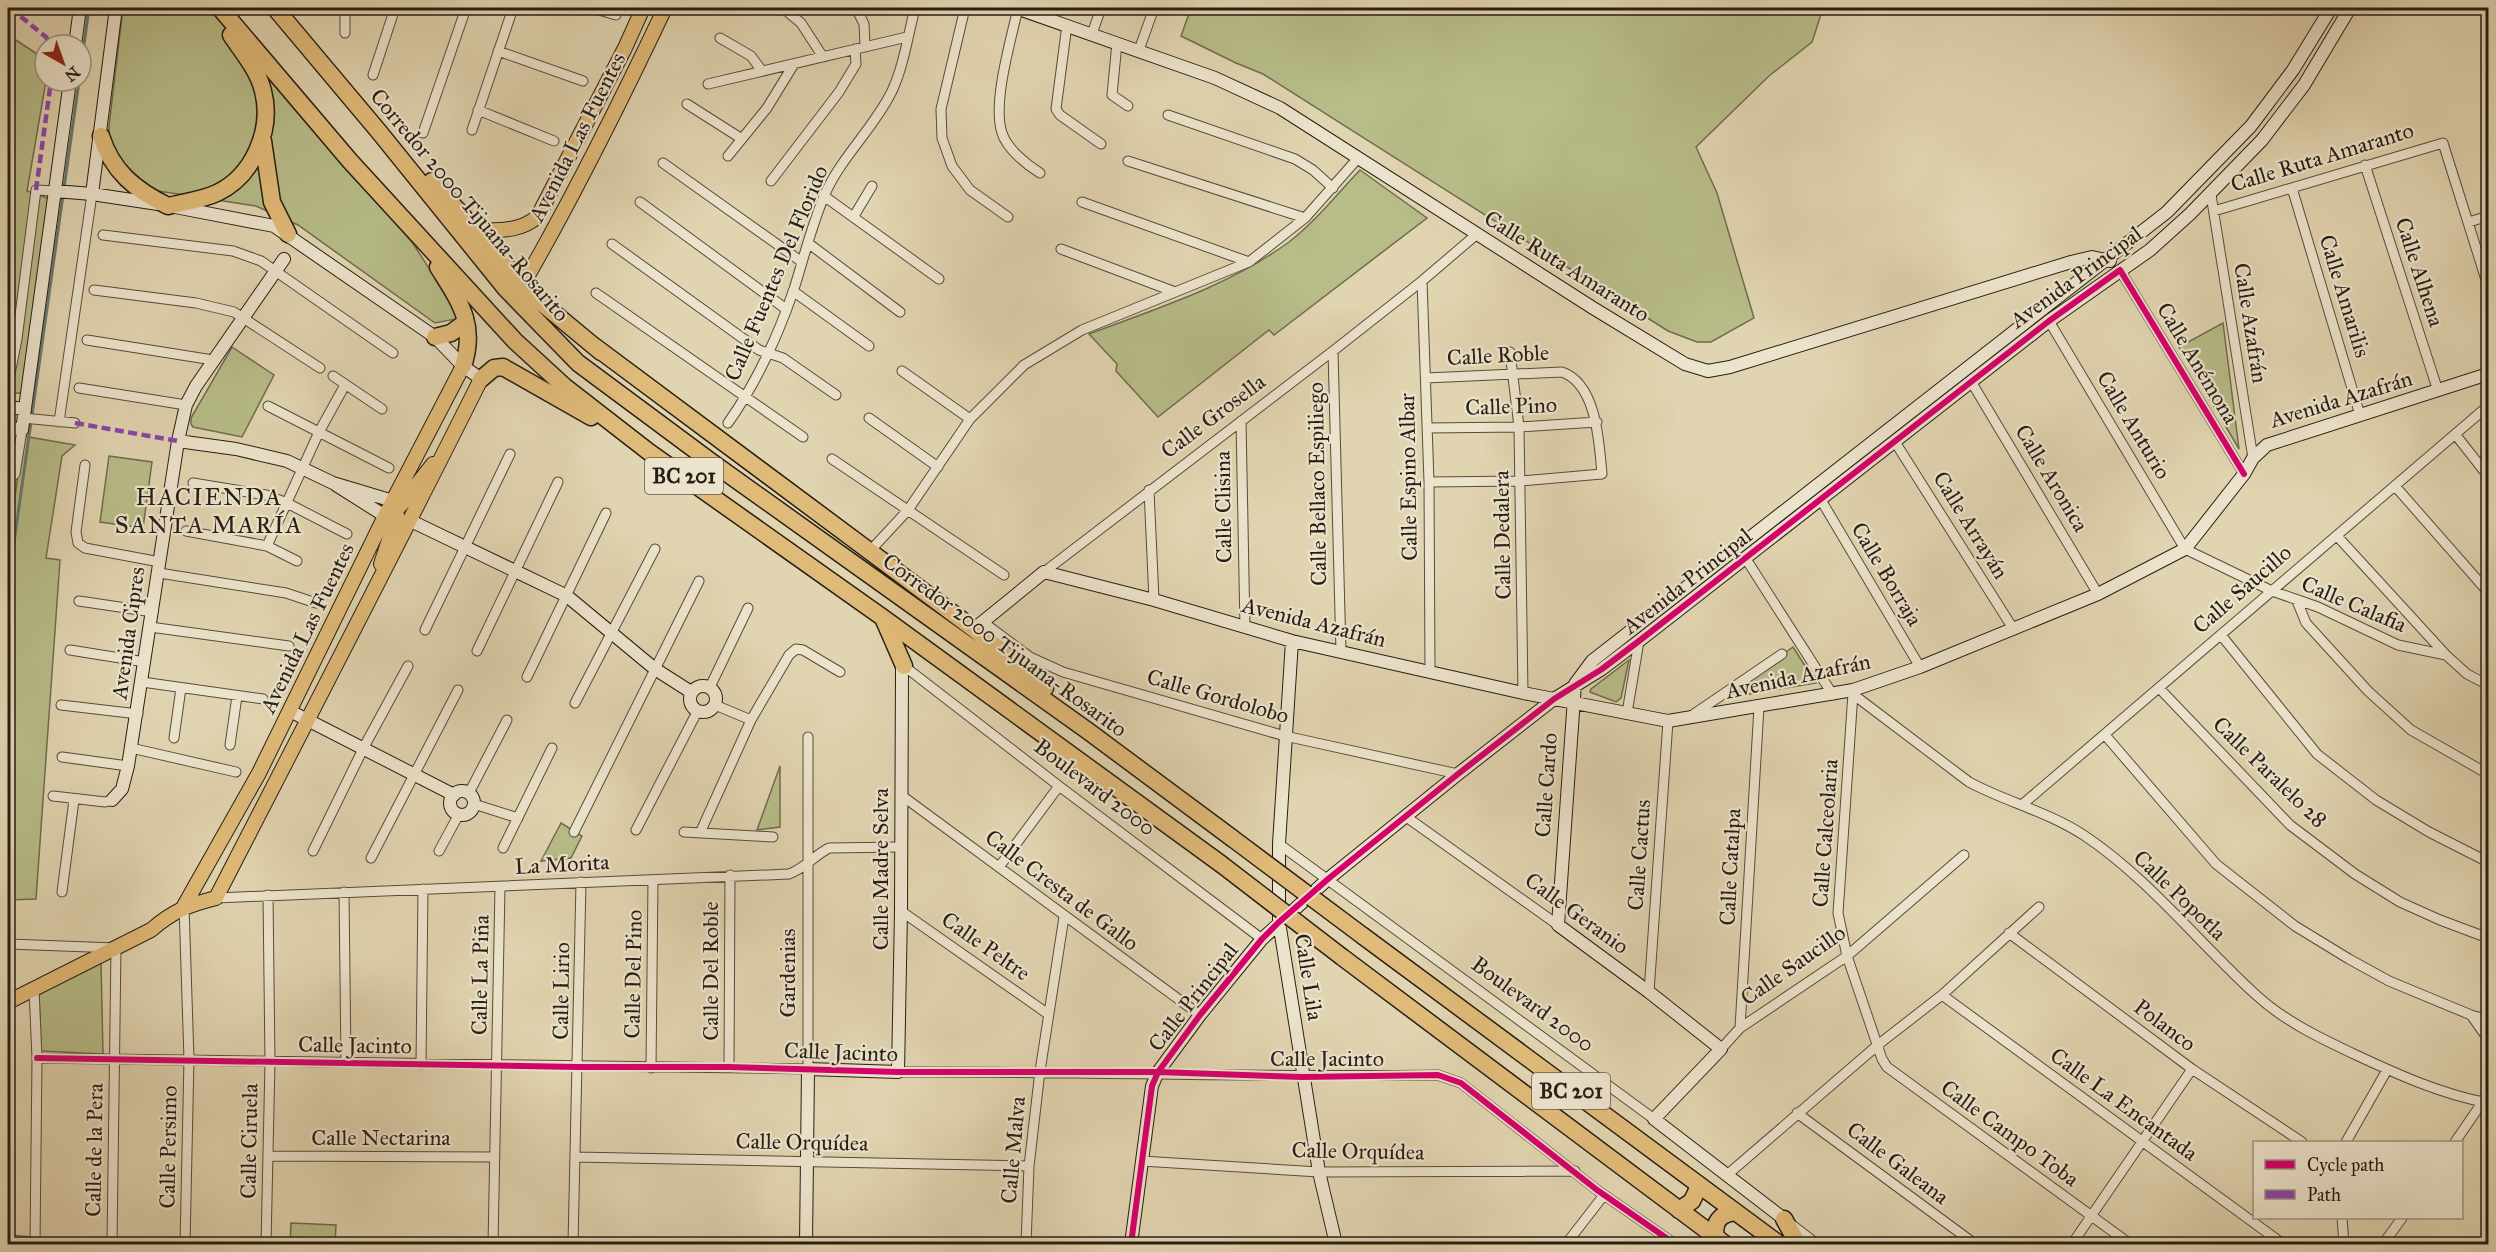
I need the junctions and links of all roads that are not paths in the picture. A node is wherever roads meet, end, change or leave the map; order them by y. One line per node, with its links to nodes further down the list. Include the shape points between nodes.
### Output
1 (80, 8): 25 (street)
2 (116, 8): 50 (street)
3 (212, 8): 49 (highway, via 254,68 263,90)
4 (220, 8): 78 (highway, BC 201)
5 (275, 8): 47 (highway, Corredor 2000 Tijuana-Rosarito / BC 201)
6 (345, 8): 26 (street)
7 (395, 8): 38 (street)
8 (466, 8): 48 (street)
9 (513, 8): 34 (street)
10 (592, 8): 23 (street)
11 (643, 8): 77 (main road, Avenida Las Fuentes, via 538,216 518,228)
12 (665, 8): 93 (main road, Avenida Las Fuentes, via 590,162)
13 (783, 8): 35 (street, via 801,23)
14 (856, 8): 31 (street, via 864,24)
15 (915, 8): 29 (street, Calle Fuentes Del Florido)
16 (965, 8): 74 (street, via 941,109 942,138 952,166 970,190)
17 (1017, 8): 22 (street, Calle Ruta Amaranto); 59 (street, via 999,94 1002,134 1022,161)
18 (1101, 8): 27 (street)
19 (1154, 8): 33 (street)
20 (2331, 8): 86 (street, Avenida Principal, via 2293,70 2251,126 2167,212)
21 (2350, 8): 66 (street, Avenida Principal, via 2297,94 2262,140)
22 (1051, 13): 24 (street, Calle Ruta Amaranto)
23 (616, 15)
24 (1067, 25): 27 (street, Calle Ruta Amaranto); 53 (street, via 1056,109)
25 (77, 33)
26 (345, 33)
27 (1092, 34): 30 (street, Calle Ruta Amaranto)
28 (720, 38): 37 (street, via 751,56)
29 (907, 38): 31 (street); 67 (street, Calle Fuentes Del Florido, via 892,91)
30 (1117, 43): 33 (street, Calle Ruta Amaranto); 43 (street, via 1112,95)
31 (865, 47): 32 (street)
32 (855, 49): 35 (street); 60 (street, via 856,64 839,92)
33 (1139, 50): 55 (street, Calle Ruta Amaranto, via 1281,108)
34 (498, 51): 39 (street); 44 (street)
35 (823, 57): 36 (street)
36 (794, 64): 37 (street); 51 (street)
37 (762, 71): 40 (street)
38 (373, 75)
39 (583, 81)
40 (708, 84)
41 (69, 93): 64 (street)
42 (687, 104): 51 (street)
43 (1128, 106)
44 (478, 110): 46 (street); 52 (street)
45 (1168, 115): 62 (street, via 1294,159)
46 (472, 130)
47 (380, 133): 77 (highway, via 428,176); 156 (highway, Corredor 2000 Tijuana-Rosarito / BC 201, via 549,336 578,363)
48 (423, 133)
49 (262, 134): 70 (highway, via 251,163 230,186 215,194); 79 (highway, via 272,202)
50 (101, 136): 65 (street); 70 (highway, via 124,178)
51 (742, 139): 54 (street)
52 (554, 141)
53 (1101, 144)
54 (728, 156)
55 (1359, 157): 62 (street); 80 (street, Calle Ruta Amaranto)
56 (1128, 162): 75 (street)
57 (663, 163): 87 (street)
58 (2365, 165): 63 (street, Calle Ruta Amaranto); 76 (street, Calle Ruta Amaranto, via 2442,143); 126 (street, Calle Alhena)
59 (1040, 173)
60 (771, 181)
61 (872, 186): 72 (street)
62 (1333, 188): 75 (street)
63 (2292, 188): 71 (street, Calle Ruta Amaranto); 134 (street, Calle Amarilis)
64 (58, 191): 65 (street); 108 (street, via 36,190); 136 (street)
65 (87, 193): 70 (street); 139 (street)
66 (2211, 195): 71 (street, Calle Azafrán); 90 (street, Avenida Principal, via 2150,250)
67 (824, 196): 72 (street); 82 (street, Calle Fuentes Del Florido)
68 (640, 202): 99 (street)
69 (1082, 202): 88 (street)
70 (168, 206): 79 (street, via 262,222)
71 (2214, 211): 153 (street, Calle Azafrán)
72 (854, 216): 91 (street)
73 (2488, 216): 76 (street)
74 (1008, 217)
75 (1305, 218): 88 (street)
76 (2469, 222): 94 (street)
77 (477, 231): 93 (highway)
78 (416, 232): 103 (highway, via 459,301); 154 (highway, BC 201, via 523,348 564,386)
79 (288, 234): 104 (street)
80 (1477, 234): 86 (street, Calle Ruta Amaranto, via 1685,364 1708,371 2071,262 2092,257); 92 (street, Calle Grosella)
81 (103, 235): 89 (street, via 233,251)
82 (808, 243): 87 (street, Calle Fuentes Del Florido); 100 (street)
83 (612, 244): 112 (street)
84 (1061, 249): 97 (street)
85 (284, 259): 89 (street, Avenida Cipres)
86 (2108, 260): 90 (street); 229 (street, Avenida Principal, via 1592,661)
87 (802, 262): 96 (street, Calle Fuentes Del Florido)
88 (1249, 262): 97 (street)
89 (276, 270): 101 (street, Avenida Cipres); 111 (street)
90 (2120, 270): 102 (street, Avenida Principal); 161 (street, Calle Anémona)
91 (939, 279)
92 (1422, 281): 109 (street, Calle Grosella); 120 (street, Calle Espino Albar)
93 (524, 284): 106 (highway, via 547,309)
94 (2488, 286)
95 (94, 290): 101 (street, via 217,307)
96 (793, 291): 99 (street, Calle Fuentes Del Florido); 107 (street)
97 (1175, 292): 137 (street, via 1082,330 1024,366)
98 (596, 293): 128 (street)
99 (786, 309): 112 (street, Calle Fuentes Del Florido)
100 (900, 312)
101 (244, 318): 113 (street, Avenida Cipres); 115 (street)
102 (2049, 321): 122 (street, Avenida Principal); 184 (street, Calle Anturio)
103 (466, 322): 104 (highway, via 451,333); 114 (highway, via 469,344)
104 (435, 337): 114 (street)
105 (87, 340): 113 (street)
106 (594, 346): 156 (highway); 185 (highway)
107 (869, 346)
108 (11, 349): 123 (street)
109 (1333, 351): 138 (street, Calle Grosella); 217 (street, Calle Bellaco Espiliego)
110 (1510, 352): 119 (street, Calle Dedalera)
111 (393, 353)
112 (768, 354): 127 (street, via 783,358); 128 (street, Calle Fuentes Del Florido)
113 (213, 360): 129 (street, Avenida Cipres)
114 (463, 366): 121 (street); 173 (main road, Avenida Las Fuentes)
115 (320, 368)
116 (902, 371): 137 (street)
117 (2488, 374): 126 (street, Avenida Azafrán)
118 (333, 376): 124 (street)
119 (1513, 376): 120 (street, Calle Roble); 140 (street, Calle Roble, via 1562,372 1572,375); 144 (street, Calle Dedalera)
120 (1425, 378): 145 (street, Calle Espino Albar)
121 (481, 379): 151 (main road, Avenida Las Fuentes); 154 (highway, via 494,368 511,370)
122 (1972, 382): 150 (street, Avenida Principal); 196 (street, Calle Aronica)
123 (8, 384)
124 (345, 385): 133 (street); 146 (street)
125 (79, 388): 129 (street)
126 (2438, 391): 134 (street, Avenida Azafrán)
127 (836, 395)
128 (746, 397): 142 (street, Calle Fuentes Del Florido); 148 (street)
129 (186, 405): 149 (street, Avenida Cipres)
130 (268, 406): 146 (street)
131 (2488, 406): 147 (street, Calle Saucillo)
132 (8, 407): 136 (street)
133 (382, 409)
134 (2360, 415): 153 (street, Avenida Azafrán, via 2267,445)
135 (869, 418): 158 (street)
136 (25, 419): 139 (street); 143 (street); 163 (street, via 15,474)
137 (970, 419): 158 (street)
138 (1241, 421): 170 (street, Calle Grosella); 207 (street, Calle Clisina)
139 (55, 422): 141 (street)
140 (1597, 422): 144 (street, Calle Pino); 166 (street, via 1602,474)
141 (75, 423)
142 (728, 423)
143 (8, 427)
144 (1519, 427): 145 (street, Calle Pino); 166 (street, Calle Dedalera)
145 (1427, 428): 165 (street, Calle Espino Albar)
146 (319, 432): 159 (street); 160 (street)
147 (2455, 434): 162 (street); 169 (street, Calle Saucillo)
148 (803, 437)
149 (178, 441): 159 (street, via 265,455); 188 (street, Avenida Cipres)
150 (1896, 442): 171 (street, Avenida Principal); 209 (street, Calle Arrayán)
151 (446, 449): 173 (main road); 177 (main road, Avenida Las Fuentes)
152 (510, 454): 182 (street)
153 (2253, 458): 161 (street, Avenida Azafrán)
154 (660, 459): 204 (highway, BC 201)
155 (832, 459): 174 (street)
156 (710, 460): 256 (highway, Corredor 2000 Tijuana-Rosarito / BC 201)
157 (85, 465): 188 (street, via 78,543)
158 (938, 467): 174 (street)
159 (303, 468): 168 (street); 172 (street)
160 (389, 468)
161 (2244, 474): 184 (street, Avenida Azafrán)
162 (2488, 476)
163 (8, 480)
164 (558, 482): 189 (street)
165 (1429, 482): 166 (street); 226 (street, Calle Espino Albar)
166 (1521, 482): 236 (street, Calle Dedalera)
167 (193, 483): 172 (street, via 266,495)
168 (333, 483): 173 (street); 176 (street)
169 (2395, 486): 180 (street, Calle Saucillo); 195 (street)
170 (1149, 490): 190 (street, Calle Grosella); 198 (street)
171 (1821, 500): 186 (street, Avenida Principal); 223 (street, Calle Borraja)
172 (287, 503): 179 (street); 181 (street)
173 (395, 505): 176 (main road, Avenida Las Fuentes); 192 (main road)
174 (908, 510): 185 (street); 191 (street)
175 (606, 513): 197 (street)
176 (385, 516): 247 (main road, Avenida Las Fuentes)
177 (411, 521): 182 (street); 192 (main road, Avenida Las Fuentes)
178 (186, 531): 181 (street)
179 (347, 534)
180 (2337, 536): 194 (street, Calle Saucillo); 219 (street, Calle Calafia)
181 (267, 546): 187 (street)
182 (465, 547): 189 (street); 208 (street)
183 (655, 549): 210 (street)
184 (2185, 549): 194 (street, Calle Calafia); 196 (street, Avenida Azafrán)
185 (870, 551): 205 (highway)
186 (1746, 559): 213 (street, Avenida Principal); 238 (street)
187 (297, 561)
188 (160, 568): 201 (street, via 286,593); 203 (street, Avenida Cipres)
189 (516, 570): 197 (street); 216 (street)
190 (1044, 572): 198 (street, Avenida Azafrán); 205 (street, Calle Grosella)
191 (1004, 575)
192 (379, 578): 252 (main road, Avenida Las Fuentes)
193 (699, 581): 224 (street)
194 (2272, 591): 200 (street, Calle Calafia); 211 (street, Calle Saucillo)
195 (2488, 592)
196 (2098, 594): 209 (street, Avenida Azafrán)
197 (567, 596): 210 (street); 227 (street)
198 (1154, 600): 207 (street, Avenida Azafrán)
199 (79, 601): 203 (street)
200 (2297, 601): 219 (street, Calle Calafia, via 2398,645); 270 (street, via 2306,623 2367,692 2411,730)
201 (316, 603)
202 (748, 609): 231 (street)
203 (153, 612): 206 (street, Avenida Cipres)
204 (882, 617): 222 (highway); 366 (highway, BC 201, bridge, via 1221,864)
205 (978, 625): 256 (highway, via 1069,708); 258 (street, Calle Gordolobo, via 1045,665)
206 (150, 627): 214 (street); 220 (street, Avenida Cipres)
207 (1245, 628): 212 (street, Avenida Azafrán)
208 (426, 630)
209 (2014, 630): 223 (street, Avenida Azafrán)
210 (610, 634): 224 (street); 242 (street)
211 (2221, 635): 233 (street, Calle Saucillo); 295 (street, via 2317,754 2376,800)
212 (1292, 641): 217 (street, Avenida Azafrán); 258 (street, Calle Lila)
213 (1639, 641): 229 (street, Avenida Principal); 249 (street)
214 (289, 646)
215 (70, 650): 220 (street)
216 (477, 651)
217 (1341, 652): 226 (street, Avenida Azafrán)
218 (1782, 654): 251 (street)
219 (2445, 655): 230 (street, Calle Calafia)
220 (146, 662): 228 (street, Avenida Cipres)
221 (408, 666): 262 (street)
222 (904, 666): 271 (street, Boulevard 2000); 273 (street, Calle Madre Selva)
223 (1920, 667): 237 (street, Avenida Azafrán)
224 (655, 669): 235 (street); 283 (street)
225 (840, 672): 254 (street, via 796,649)
226 (1430, 672): 236 (street, Avenida Azafrán)
227 (527, 677)
228 (142, 682): 232 (street); 250 (street, Avenida Cipres)
229 (1575, 684): 241 (street, Avenida Principal); 243 (street, Calle Cardo)
230 (2488, 685)
231 (710, 687): 235 (street, via 702,686); 245 (street, via 715,693)
232 (181, 688): 239 (street); 260 (street)
233 (2158, 688): 257 (street, Calle Saucillo); 314 (street, Calle Paralelo 28, via 2290,825 2400,902)
234 (458, 690): 268 (street)
235 (691, 692): 248 (street, via 689,701)
236 (1523, 693): 241 (street, Avenida Azafrán)
237 (1853, 693): 238 (street, Avenida Azafrán); 278 (street, Calle Popotla, via 1969,782); 318 (street, Calle Calceolaria, via 1838,913)
238 (1833, 695): 246 (street, Avenida Azafrán)
239 (237, 696): 240 (street); 261 (street)
240 (263, 699)
241 (1554, 699): 243 (street, Avenida Azafrán); 269 (street, Avenida Principal)
242 (575, 703)
243 (1573, 703): 249 (street, Avenida Azafrán); 312 (street, Calle Cardo)
244 (61, 705): 250 (street)
245 (715, 705): 248 (street, via 710,711); 254 (street)
246 (1759, 707): 251 (street, Avenida Azafrán); 327 (street, Calle Catalpa)
247 (290, 711): 252 (street); 307 (main road, Avenida Las Fuentes)
248 (697, 712): 282 (street)
249 (1628, 713): 255 (street, Avenida Azafrán)
250 (138, 714): 263 (street, Avenida Cipres)
251 (1689, 718): 255 (street, Avenida Azafrán)
252 (308, 720): 262 (street); 306 (main road, Avenida Las Fuentes)
253 (507, 720): 275 (street)
254 (751, 720): 285 (street)
255 (1668, 721): 320 (street, Calle Cactus)
256 (1088, 731): 364 (highway, Corredor 2000 Tijuana-Rosarito / BC 201, bridge)
257 (2104, 735): 278 (street, Calle Saucillo); 325 (street, via 2216,864 2295,926 2389,981)
258 (1285, 736): 269 (street, Calle Gordolobo); 287 (street, Calle Lila)
259 (808, 737): 294 (street, Gardenias)
260 (174, 738)
261 (230, 745)
262 (364, 747): 268 (street); 290 (street)
263 (131, 748): 266 (street, Avenida Cipres); 267 (street)
264 (552, 748): 281 (street)
265 (62, 757): 266 (street)
266 (128, 766): 277 (street, Avenida Cipres, via 122,789)
267 (236, 772)
268 (414, 774): 272 (street); 293 (street)
269 (1458, 774): 280 (street, Avenida Principal)
270 (2488, 774)
271 (1059, 786): 296 (street); 315 (street, Boulevard 2000)
272 (454, 795): 275 (street, via 461,791); 279 (street, via 451,806)
273 (901, 795): 288 (street, Calle Madre Selva); 296 (street, Calle Cresta de Gallo)
274 (53, 796): 276 (street, Avenida Cipres)
275 (471, 798): 279 (street, via 470,811); 281 (street)
276 (74, 800): 277 (street, Avenida Cipres); 303 (street)
277 (112, 800)
278 (2023, 804): 343 (street, Calle Popotla, via 2084,835 2132,872 2284,1018)
279 (459, 814): 291 (street)
280 (1405, 816): 298 (street, Avenida Principal); 312 (street, Calle Geranio)
281 (518, 818): 289 (street)
282 (636, 830)
283 (574, 832)
284 (684, 832): 285 (street)
285 (700, 833): 286 (street)
286 (773, 837)
287 (1279, 844): 298 (street, Boulevard 2000); 311 (street, Calle Lila)
288 (901, 847): 294 (street, La Morita, via 829,848); 309 (street, Calle Madre Selva)
289 (503, 848)
290 (313, 851)
291 (439, 851)
292 (1964, 855): 318 (street, Calle Saucillo)
293 (371, 858)
294 (808, 862): 297 (street, La Morita, via 789,874); 341 (street, Gardenias)
295 (2488, 862)
296 (999, 867): 310 (street, Calle Cresta de Gallo)
297 (730, 876): 299 (street, La Morita); 339 (street, Calle Del Roble)
298 (1328, 879): 311 (street, Avenida Principal); 350 (street, Boulevard 2000)
299 (653, 881): 300 (street, La Morita); 340 (street, Calle Del Pino)
300 (581, 882): 301 (street, La Morita); 338 (street, Calle Lirio)
301 (500, 887): 302 (street, La Morita); 337 (street, Calle La Piña)
302 (423, 889): 304 (street, La Morita); 336 (street)
303 (62, 892)
304 (344, 892): 305 (street, La Morita); 335 (street)
305 (268, 895): 306 (street, La Morita); 334 (street, Calle Ciruela)
306 (216, 898): 307 (main road)
307 (184, 906): 317 (main road, via 151,930); 333 (street, Calle Persimo)
308 (2039, 907): 313 (street)
309 (901, 911): 323 (street, Calle Peltre); 345 (street, Calle Madre Selva)
310 (1064, 917): 323 (street, Calle Malva); 324 (street, Calle Cresta de Gallo)
311 (1279, 922): 315 (street, Calle Principal); 347 (street, Calle Lila)
312 (1558, 925): 320 (street, Calle Geranio)
313 (2009, 933): 321 (street); 342 (street, Polanco)
314 (2488, 938)
315 (1262, 939): 324 (street, Calle Principal)
316 (8, 944): 317 (street)
317 (116, 948): 319 (main road); 332 (street, Calle de la Pera)
318 (1847, 956): 327 (street, Calle Saucillo); 329 (street, Calle Calceolaria)
319 (34, 988): 322 (main road); 331 (street)
320 (1649, 992): 330 (street, Calle Geranio)
321 (1942, 995): 329 (street); 351 (street, Calle La Encantada)
322 (8, 1002)
323 (1048, 1014): 344 (street, Calle Malva)
324 (1200, 1015): 346 (street, Calle Principal)
325 (2470, 1015): 326 (street); 328 (street)
326 (2488, 1020)
327 (1740, 1029): 330 (street, Calle Saucillo)
328 (2488, 1039)
329 (1879, 1044): 349 (street); 368 (street, Calle Campo Toba, via 1887,1067)
330 (1721, 1049): 350 (street, Calle Saucillo)
331 (37, 1058): 332 (street, Calle Jacinto); 374 (street)
332 (114, 1058): 333 (street, Calle Jacinto); 375 (street, Calle de la Pera)
333 (189, 1059): 334 (street, Calle Jacinto); 376 (street, Calle Persimo)
334 (270, 1062): 335 (street, Calle Jacinto); 355 (street, Calle Ciruela)
335 (346, 1062): 336 (street, Calle Jacinto)
336 (421, 1064): 337 (street, Calle Jacinto)
337 (496, 1065): 338 (street, Calle Jacinto); 356 (street, Calle La Piña)
338 (578, 1067): 340 (street, Calle Jacinto); 357 (street, Calle Lirio)
339 (729, 1067): 340 (street, Calle Jacinto); 341 (street, Calle Jacinto)
340 (651, 1068)
341 (808, 1069): 345 (street, Calle Jacinto); 358 (street, Gardenias)
342 (2192, 1069): 351 (street); 352 (street, Polanco)
343 (2387, 1070): 348 (street, Calle Popotla, via 2421,1084); 353 (street)
344 (1040, 1071): 345 (street, Calle Jacinto); 346 (street, Calle Jacinto); 360 (street, Calle Malva)
345 (898, 1072)
346 (1158, 1072): 347 (street, Calle Jacinto); 359 (street, Calle Principal, via 1152,1086)
347 (1302, 1077): 361 (street, Calle Jacinto, via 1450,1077); 362 (street, Calle Lila)
348 (2487, 1100): 354 (street)
349 (1797, 1113): 363 (street); 389 (street, Calle Galeana)
350 (1654, 1119): 363 (street, Boulevard 2000)
351 (2142, 1141): 368 (street); 392 (street, Calle La Encantada)
352 (2299, 1141)
353 (2347, 1141)
354 (2456, 1141)
355 (268, 1156): 356 (street, Calle Nectarina); 377 (street, Calle Ciruela)
356 (494, 1157): 378 (street, Calle La Piña)
357 (576, 1157): 358 (street, Calle Orquídea); 379 (street, Calle Lirio)
358 (806, 1161): 360 (street, Calle Orquídea); 380 (street, Gardenias)
359 (1141, 1161): 362 (street, Calle Orquídea); 382 (street, Calle Principal)
360 (1029, 1166): 381 (street, Calle Malva)
361 (1575, 1171): 362 (street, Calle Orquídea); 365 (street, Calle Jacinto)
362 (1319, 1172): 383 (street, Calle Lila)
363 (1727, 1174): 369 (street, Boulevard 2000)
364 (1699, 1186): 366 (highway, via 1692,1201); 367 (highway, Corredor 2000 Tijuana-Rosarito / BC 201)
365 (1604, 1195): 384 (street); 385 (street, Calle Jacinto)
366 (1679, 1210): 373 (highway, BC 201)
367 (1735, 1212): 373 (highway, via 1718,1220 1714,1228); 386 (highway, Corredor 2000 Tijuana-Rosarito / BC 201)
368 (2092, 1216): 390 (street); 391 (street, Calle Campo Toba)
369 (1784, 1219): 387 (highway); 388 (street, Boulevard 2000)
370 (2342, 1219): 393 (street)
371 (2401, 1219): 394 (street)
372 (8, 1240): 374 (street)
373 (1720, 1241)
374 (35, 1243)
375 (112, 1245)
376 (186, 1245)
377 (266, 1245)
378 (493, 1245)
379 (573, 1245)
380 (806, 1245)
381 (1026, 1245)
382 (1131, 1245)
383 (1336, 1245)
384 (1566, 1245)
385 (1675, 1245)
386 (1779, 1245)
387 (1797, 1245)
388 (1817, 1245)
389 (1975, 1245)
390 (2072, 1245)
391 (2130, 1245)
392 (2283, 1245)
393 (2344, 1245)
394 (2383, 1245)

